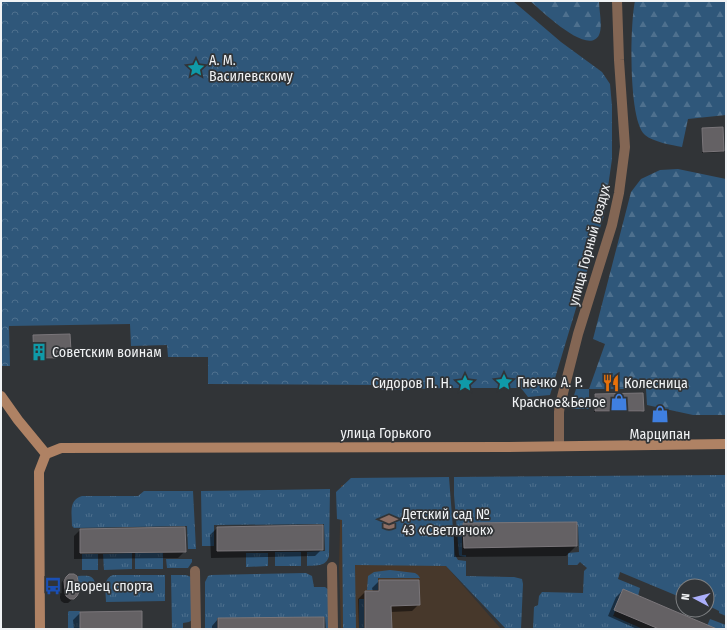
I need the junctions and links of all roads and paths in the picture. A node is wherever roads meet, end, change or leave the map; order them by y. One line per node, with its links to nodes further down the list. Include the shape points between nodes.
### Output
1 (617, 1): 4 (street, улица Горный воздух, via 625,147 612,225 578,334 559,412)
2 (1, 396): 5 (main road)
3 (726, 444): 4 (main road, улица Горького)
4 (559, 446): 5 (main road, улица Горького, via 61,448)
5 (46, 454): 8 (main road, via 39,472)
6 (332, 567): 10 (street)
7 (195, 571): 9 (street)
8 (40, 629)
9 (196, 629)
10 (333, 629)

